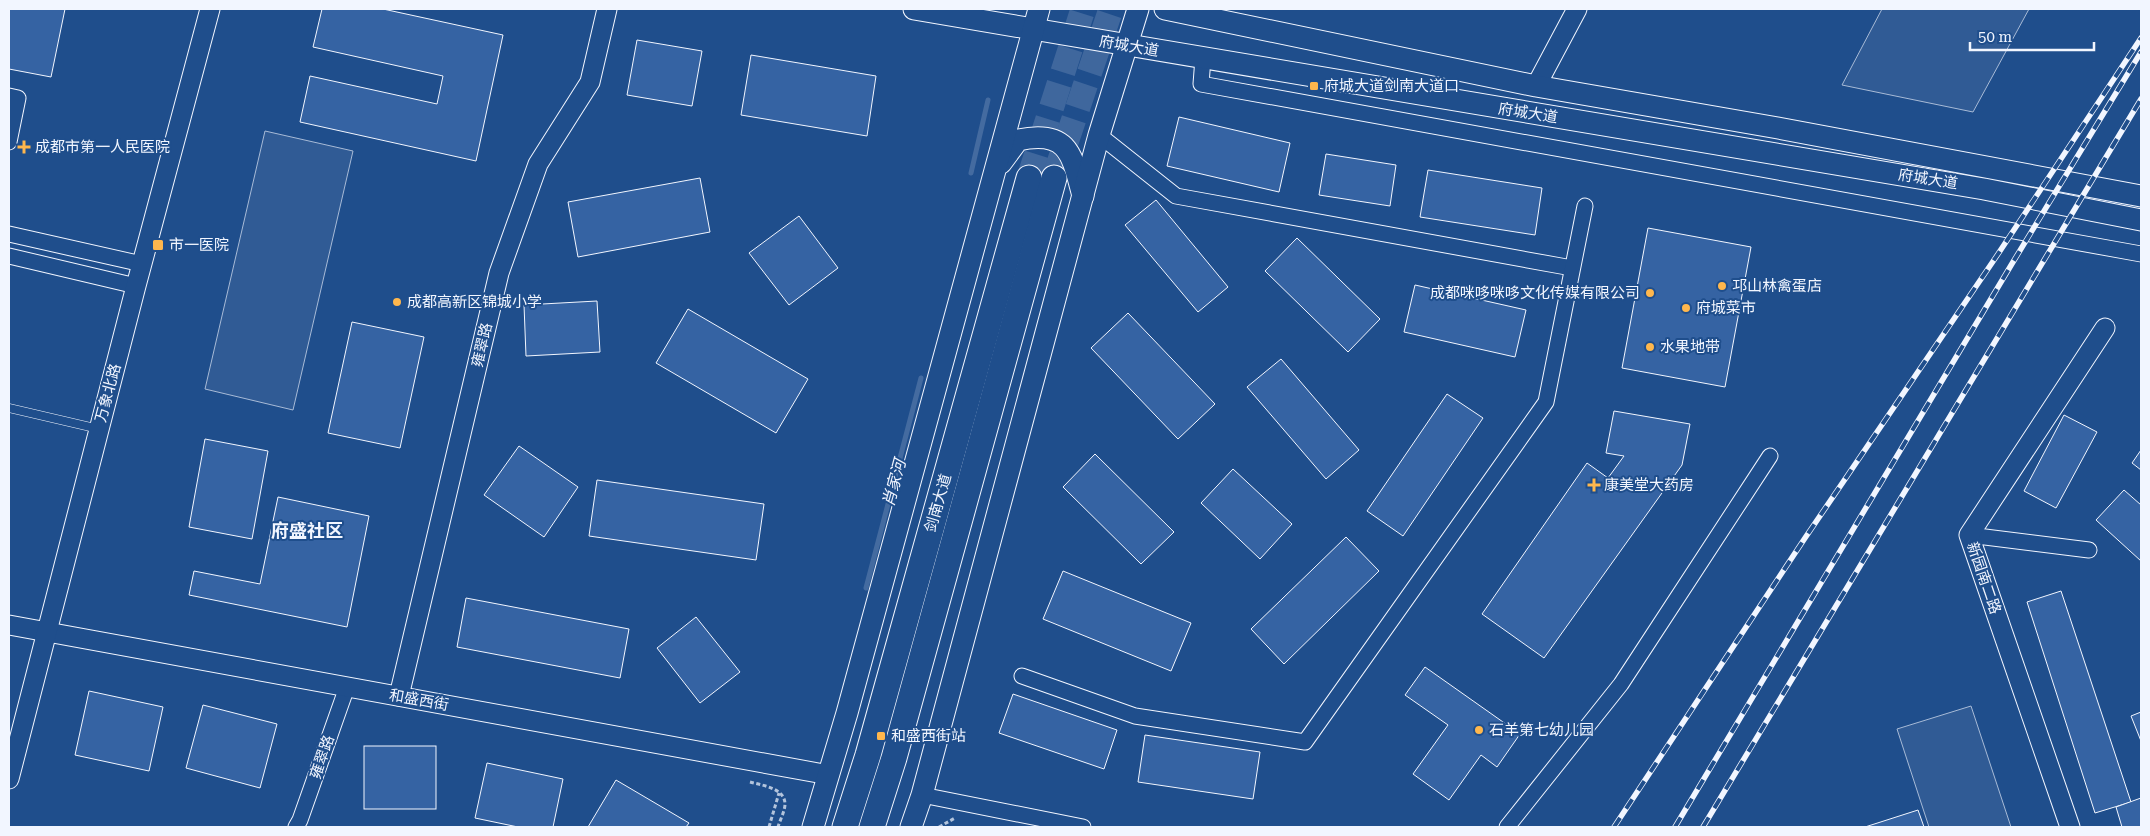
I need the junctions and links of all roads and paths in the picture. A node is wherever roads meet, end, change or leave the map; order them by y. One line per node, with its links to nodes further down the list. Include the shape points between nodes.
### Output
1 (210, 9): 25 (street, 万象北路)
2 (607, 9): 38 (street, 雍翠路, via 590,82 538,164 500,273)
3 (914, 9): 8 (main road, 府城大道)
4 (1039, 9): 8 (main road)
5 (1138, 9): 9 (main road)
6 (1165, 9): 11 (main road, 府城大道)
7 (1578, 9): 11 (street)
8 (1034, 29): 9 (main road, 府城大道); 15 (main road)
9 (1126, 46): 10 (main road, 府城大道); 13 (main road)
10 (1203, 58): 21 (main road, 府城大道, via 1984,189); 23 (street, via 1201,84)
11 (1536, 86): 19 (main road, 府城大道)
12 (9, 96): 14 (street, via 18,98)
13 (1099, 135): 18 (main road); 26 (street, via 1176,196)
14 (9, 142)
15 (992, 177): 18 (main road, via 1018,140 1035,136 1050,138 1063,145 1073,158); 39 (main road)
16 (1029, 178): 49 (highway, 剑南大道)
17 (1054, 178): 50 (highway, 剑南大道, via 894,758)
18 (1083, 196): 43 (main road)
19 (2141, 196)
20 (1584, 206): 26 (street)
21 (2141, 220)
22 (9, 234): 25 (street)
23 (2141, 254)
24 (9, 256): 27 (street)
25 (142, 264): 27 (street, 万象北路)
26 (1572, 268): 36 (street, via 1546,402 1305,742 1135,716)
27 (136, 286): 30 (street, 万象北路)
28 (2105, 328): 32 (street, 新园南二路)
29 (9, 408): 30 (lane)
30 (99, 429): 35 (street, 万象北路)
31 (1770, 456): 54 (street, via 1621,684)
32 (1969, 535): 33 (street); 55 (street, 新园南二路)
33 (2089, 550)
34 (9, 625): 35 (street, 和盛西街)
35 (48, 631): 37 (street, 和盛西街); 40 (street, 万象北路)
36 (1022, 676)
37 (346, 687): 38 (street, 和盛西街); 45 (street, 雍翠路)
38 (399, 696): 39 (street, 和盛西街)
39 (829, 775): 48 (main road)
40 (9, 779)
41 (750, 782): 42 (path)
42 (779, 793): 46 (path); 47 (path, via 785,804)
43 (922, 795): 51 (main road); 53 (street)
44 (955, 818): 52 (path)
45 (296, 827)
46 (769, 827)
47 (778, 827)
48 (813, 827)
49 (845, 827)
50 (872, 827)
51 (911, 827)
52 (939, 827)
53 (1083, 827)
54 (1507, 827)
55 (2070, 827)

